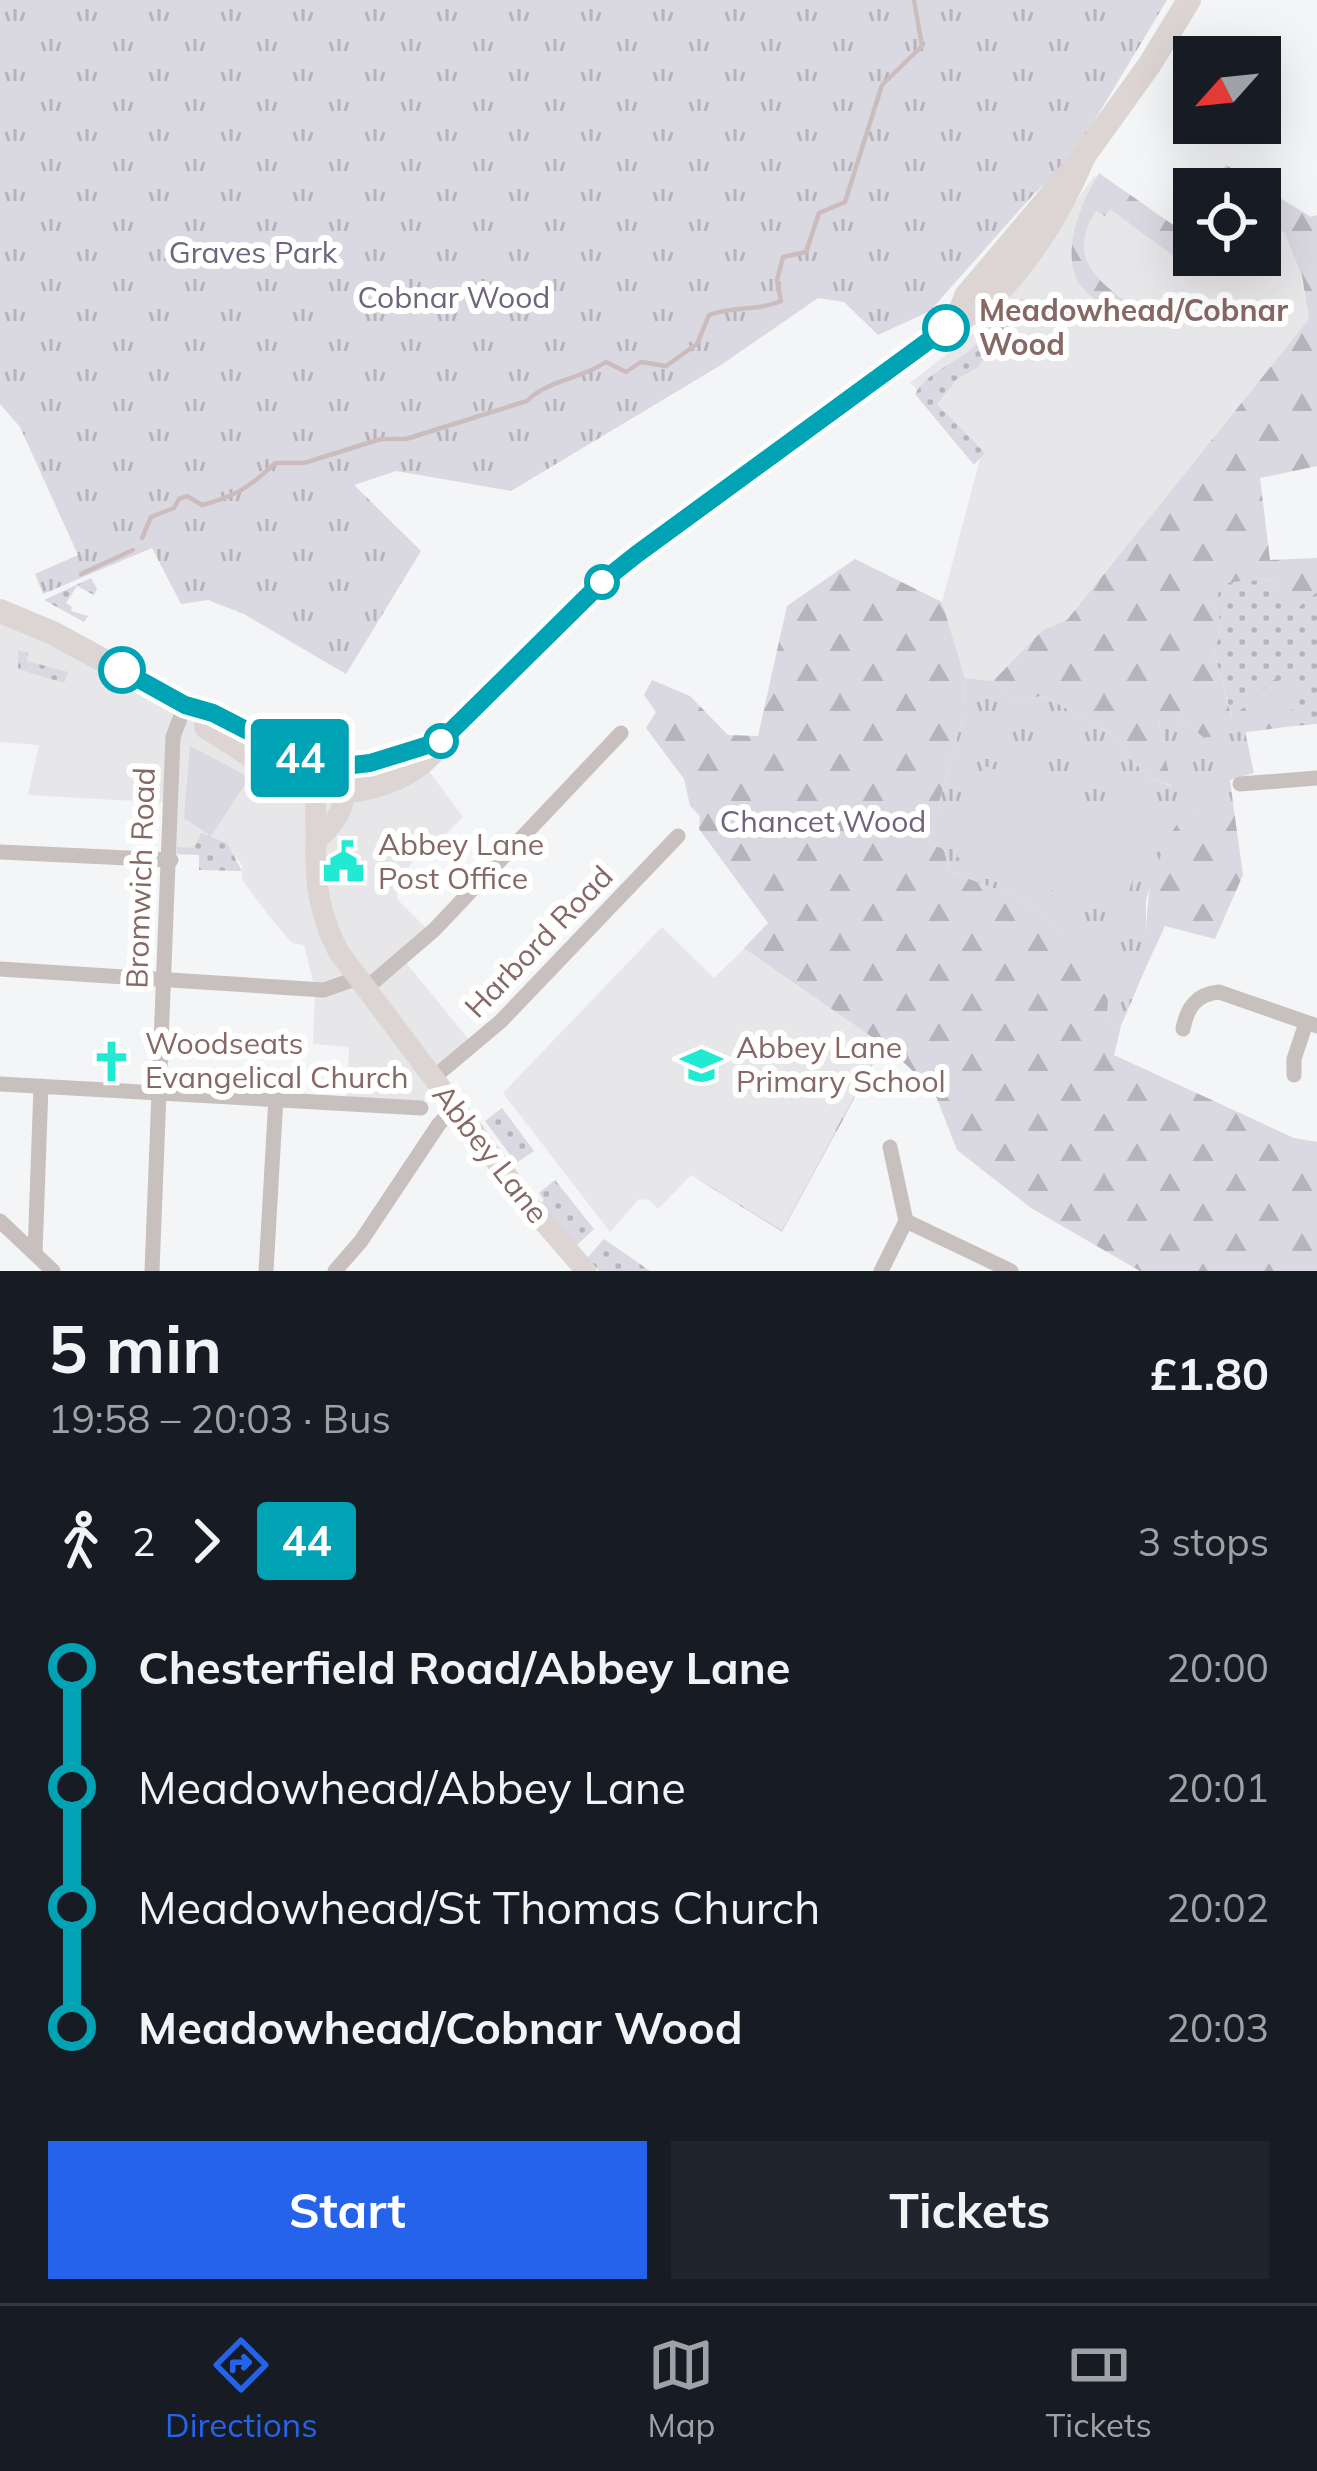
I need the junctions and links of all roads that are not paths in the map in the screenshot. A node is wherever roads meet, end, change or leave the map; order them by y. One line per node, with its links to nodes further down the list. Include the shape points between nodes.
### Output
1 (1189, 0): 5 (highway, via 1016,274 603,581)
2 (0, 611): 3 (highway)
3 (185, 705): 6 (highway); 9 (highway, via 206,726); 14 (street, Bromwich Road, via 173,737)
4 (621, 733): 17 (street, via 431,933)
5 (441, 741): 6 (highway, via 370,763); 10 (highway, via 406,773)
6 (329, 766): 9 (main road); 10 (main road)
7 (1317, 778): 8 (street)
8 (1240, 784)
9 (316, 788): 10 (highway); 12 (main road, Abbey Lane)
10 (344, 790): 12 (main road, via 332,826)
11 (678, 836): 21 (street, Harbord Road, via 501,1021)
12 (316, 841): 17 (main road, Abbey Lane, via 325,922)
13 (0, 852): 14 (street)
14 (171, 860): 16 (street, Bromwich Road)
15 (0, 969): 16 (street)
16 (163, 977): 17 (street, via 324,990); 24 (street, Bromwich Road)
17 (359, 984): 21 (main road, Abbey Lane)
18 (1312, 1024): 19 (street, via 1219,992 1195,1000); 20 (street)
19 (1183, 1029)
20 (1294, 1076)
21 (432, 1079): 27 (main road, Abbey Lane)
22 (0, 1084): 23 (street)
23 (41, 1086): 24 (street); 31 (street)
24 (161, 1094): 25 (street); 33 (street, Bromwich Road)
25 (276, 1097): 26 (street); 34 (street)
26 (421, 1108)
27 (455, 1108): 35 (street); 36 (main road, Abbey Lane)
28 (890, 1147): 30 (street)
29 (0, 1221): 31 (street)
30 (906, 1221): 37 (street); 38 (street)
31 (35, 1254): 32 (street)
32 (53, 1271)
33 (152, 1271)
34 (266, 1271)
35 (335, 1271)
36 (586, 1271)
37 (881, 1271)
38 (1011, 1271)

